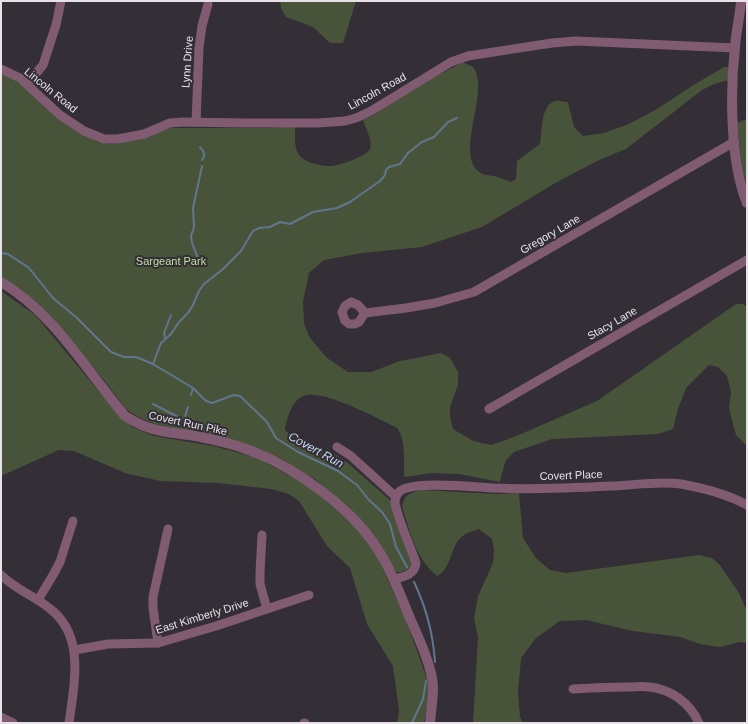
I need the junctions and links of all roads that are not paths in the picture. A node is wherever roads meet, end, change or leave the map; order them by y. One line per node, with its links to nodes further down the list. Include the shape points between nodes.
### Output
1 (61, 1): 6 (street, via 43,65)
2 (741, 1): 4 (street)
3 (208, 4): 7 (street, Lynn Drive, via 199,48)
4 (734, 48): 7 (street, Lincoln Road, via 576,41 552,43 468,56 451,62 371,111 345,121); 8 (street)
5 (1, 69): 6 (street, Lincoln Road)
6 (27, 84): 7 (street, Lincoln Road, via 60,115 84,131 104,139 144,134 170,123)
7 (196, 122)
8 (734, 142): 9 (street); 12 (street, Gregory Lane, via 474,292 436,303)
9 (747, 203)
10 (747, 260): 13 (street, Stacy Lane)
11 (1, 282): 21 (street, Covert Run Pike, via 34,306 52,325 125,416 151,429 228,443 270,459 302,477 339,506 369,536)
12 (365, 313)
13 (489, 409)
14 (337, 447): 15 (street, via 351,456)
15 (396, 497): 16 (street, Covert Place, via 402,490 437,485 555,489 679,484 720,494); 21 (street, via 398,512 416,567 406,576)
16 (747, 505)
17 (73, 521): 23 (street, via 60,562)
18 (168, 529): 25 (street, via 152,597)
19 (262, 535): 24 (street, via 260,584)
20 (1, 575): 23 (street)
21 (394, 579): 31 (street, Covert Run Pike, via 432,679)
22 (309, 595): 24 (street, East Kimberly Drive)
23 (38, 600): 26 (street, via 59,617)
24 (267, 609): 25 (street, East Kimberly Drive)
25 (158, 643): 26 (street, East Kimberly Drive, via 108,644)
26 (75, 650): 30 (street)
27 (573, 689): 32 (street, via 644,686 658,688 684,702)
28 (1, 717): 29 (street)
29 (13, 723)
30 (69, 723)
31 (430, 723)
32 (699, 723)

